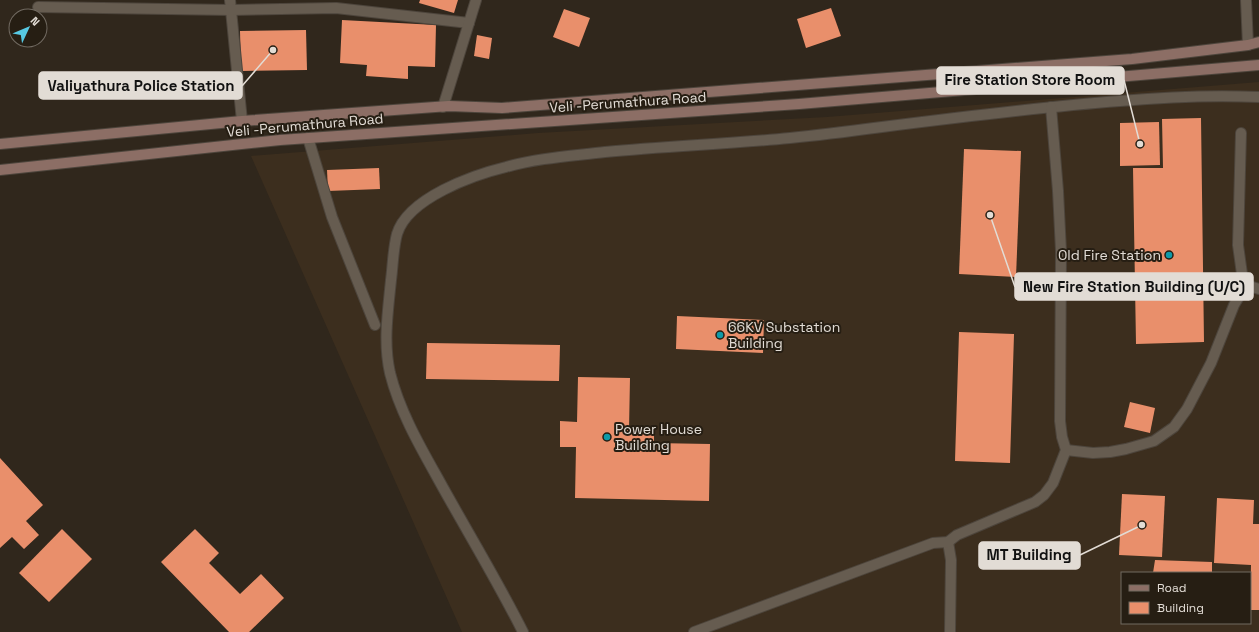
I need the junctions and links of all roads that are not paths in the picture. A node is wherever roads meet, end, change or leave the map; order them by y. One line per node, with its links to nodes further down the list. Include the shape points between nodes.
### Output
1 (476, 0): 5 (street)
2 (1246, 0): 7 (street)
3 (230, 5): 4 (street); 5 (street, via 336,8); 12 (street)
4 (38, 7)
5 (469, 23): 10 (street)
6 (1259, 42): 7 (main road)
7 (1248, 45): 10 (main road, via 1132,59 502,108)
8 (1259, 64): 14 (main road, Veli -Perumathura Road, via 799,104)
9 (1259, 97): 11 (street, via 1198,96)
10 (443, 107): 12 (main road)
11 (1051, 108): 20 (street, via 1061,251 1060,421); 22 (street, via 792,138 529,161 454,184 414,210 397,232 386,324 390,373 426,458 504,593)
12 (242, 121): 15 (main road)
13 (1241, 134): 17 (street, via 1238,245)
14 (308, 138): 16 (main road, Veli -Perumathura Road); 19 (street, via 332,217)
15 (0, 144)
16 (0, 170)
17 (1246, 285): 18 (street); 20 (street, via 1234,305 1211,363 1187,409 1174,427 1154,441 1126,449 1094,453)
18 (1259, 289)
19 (374, 325)
20 (1066, 450): 21 (street, via 1054,483 1044,495 1028,506 957,535)
21 (948, 542): 23 (street, via 933,544); 24 (street, via 951,560)
22 (523, 632)
23 (694, 632)
24 (950, 632)

